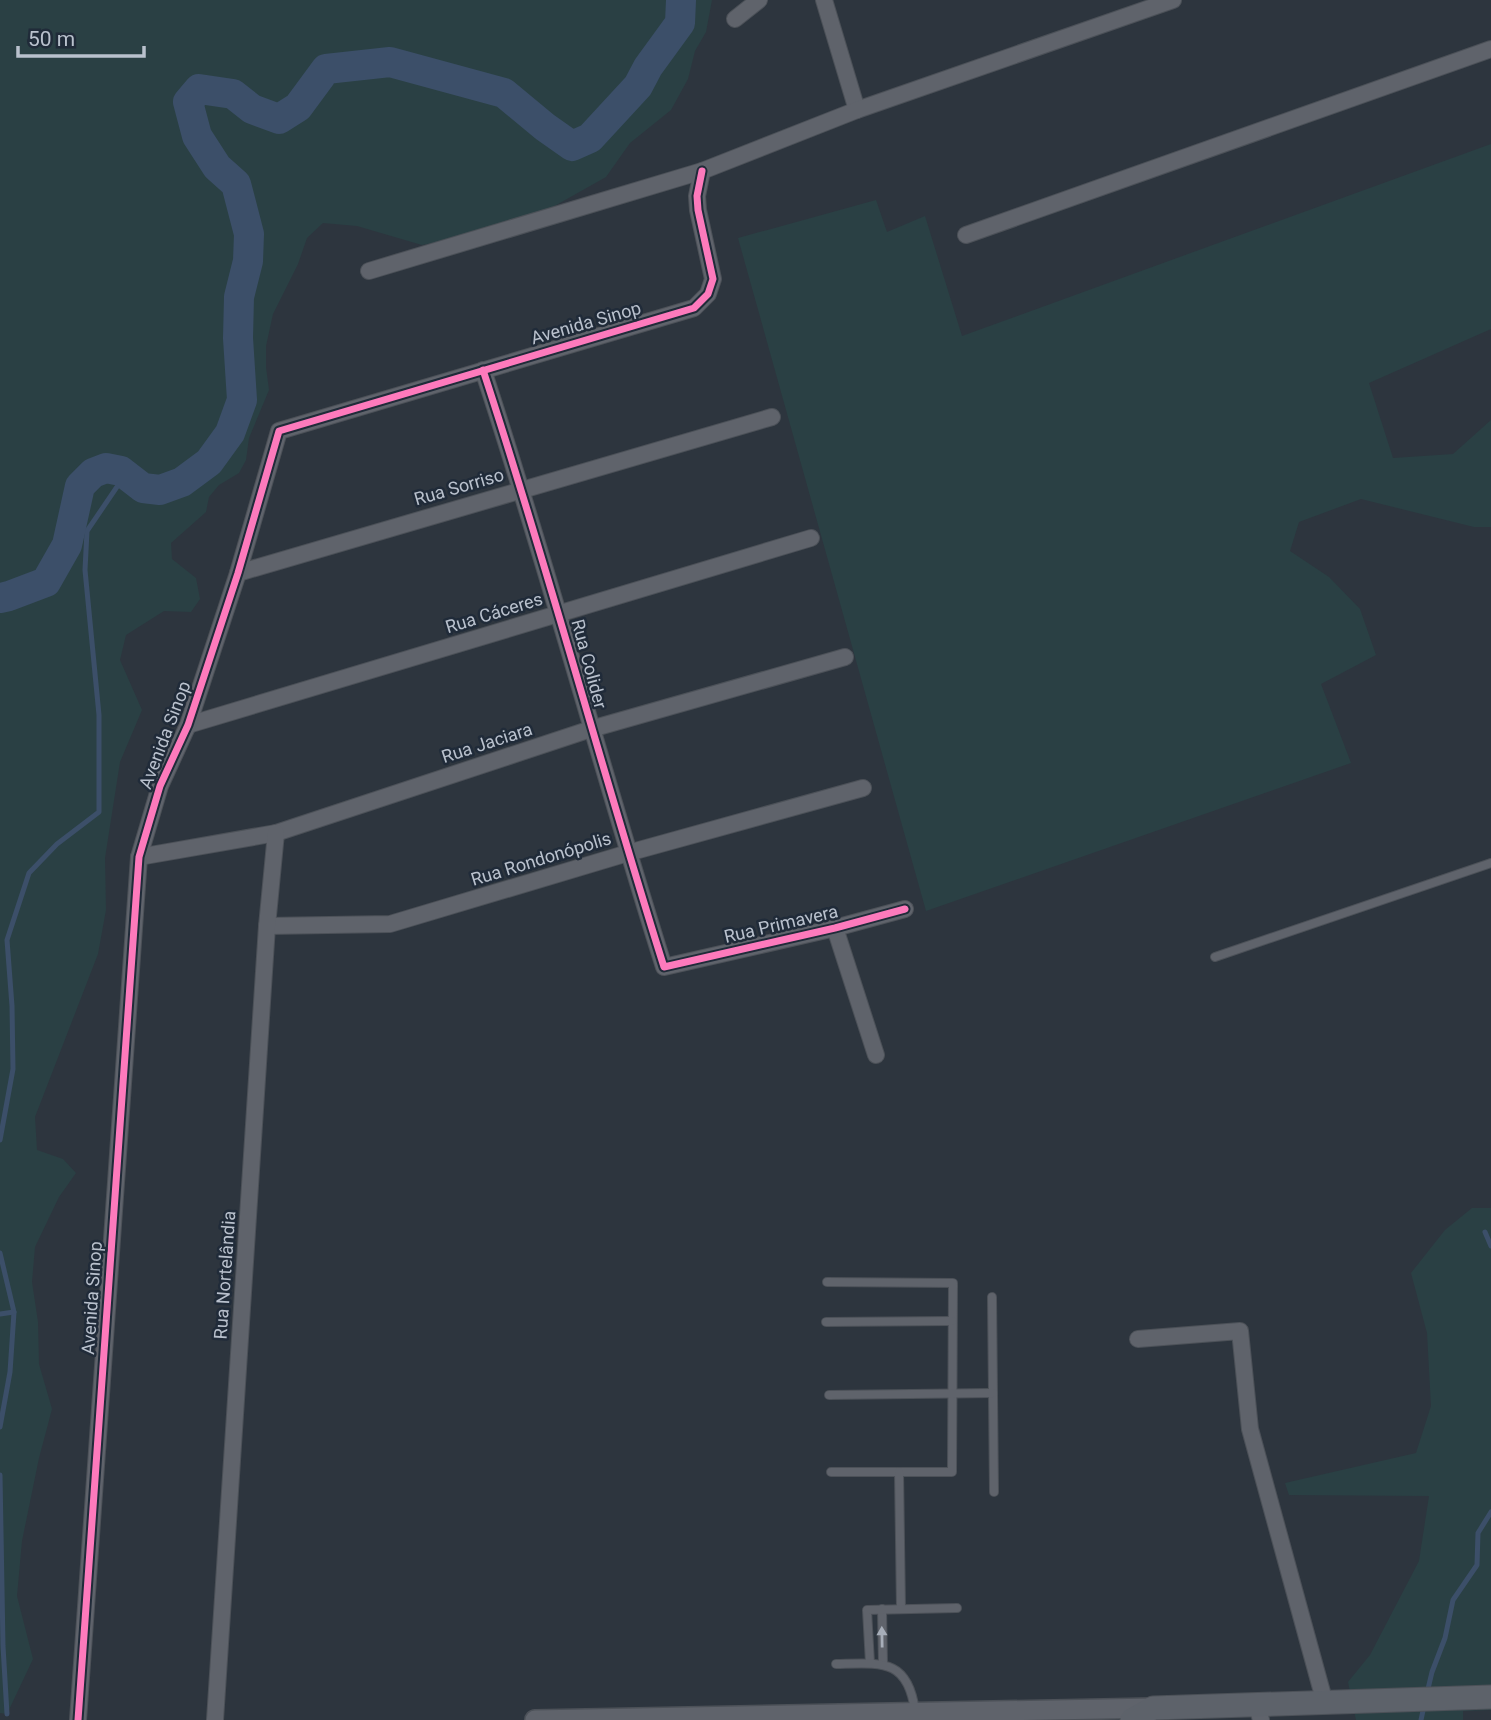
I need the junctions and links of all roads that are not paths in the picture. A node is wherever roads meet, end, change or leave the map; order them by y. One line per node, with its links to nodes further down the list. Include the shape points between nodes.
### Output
1 (758, 0): 4 (street)
2 (824, 0): 6 (street)
3 (1173, 0): 6 (street)
4 (735, 19)
5 (1491, 48): 8 (street)
6 (857, 110): 7 (street)
7 (702, 171): 9 (street); 10 (street, Avenida Sinop, via 698,210 713,279 704,300 694,308)
8 (966, 235)
9 (369, 271)
10 (483, 370): 12 (street, Rua Colider); 14 (street, Avenida Sinop, via 279,431)
11 (772, 417): 12 (street, Rua Sorriso)
12 (522, 489): 14 (street, Rua Sorriso); 15 (street, Rua Colider)
13 (811, 538): 15 (street, Rua Cáceres)
14 (238, 573): 17 (street, Avenida Sinop)
15 (559, 613): 17 (street, Rua Cáceres); 18 (street, Rua Colider)
16 (845, 657): 18 (street, Rua Jaciara)
17 (188, 725): 22 (street, Avenida Sinop, via 160,786)
18 (591, 729): 20 (street, Rua Jaciara); 21 (street, Rua Colider)
19 (863, 788): 21 (street, Rua Rondonópolis)
20 (276, 833): 22 (street, Rua Jaciara); 25 (street, Rua Nortelândia)
21 (628, 853): 25 (street, Rua Rondonópolis, via 390,924); 28 (street, Rua Colider)
22 (139, 857): 53 (street, Avenida Sinop)
23 (1491, 863): 27 (lane)
24 (905, 909): 26 (street, Rua Primavera)
25 (268, 926): 54 (street, Rua Nortelândia)
26 (835, 928): 28 (street, Rua Primavera); 29 (street, Rua Primavera)
27 (1215, 957)
28 (664, 967)
29 (876, 1055)
30 (827, 1282): 32 (lane, via 953,1283)
31 (992, 1297): 36 (lane)
32 (953, 1321): 33 (lane); 35 (lane)
33 (826, 1322)
34 (1138, 1339): 48 (street, via 1240,1331 1250,1429)
35 (952, 1393): 36 (lane); 37 (lane); 39 (lane, via 952,1472)
36 (993, 1393): 40 (lane)
37 (828, 1395)
38 (831, 1472): 39 (lane)
39 (899, 1472): 43 (lane)
40 (994, 1492)
41 (957, 1608): 43 (lane)
42 (882, 1609): 43 (lane); 44 (lane, via 867,1610); 46 (lane, one-way to 42)
43 (901, 1609)
44 (870, 1663): 45 (lane); 46 (lane)
45 (836, 1664)
46 (883, 1664): 50 (lane, via 895,1669 912,1691)
47 (1491, 1697): 48 (main road)
48 (1325, 1703): 51 (main road)
49 (1163, 1712): 50 (street); 51 (main road); 56 (main road)
50 (915, 1713): 52 (street)
51 (1259, 1713)
52 (687, 1719): 55 (street)
53 (78, 1720)
54 (215, 1720)
55 (535, 1720)
56 (1132, 1720)

